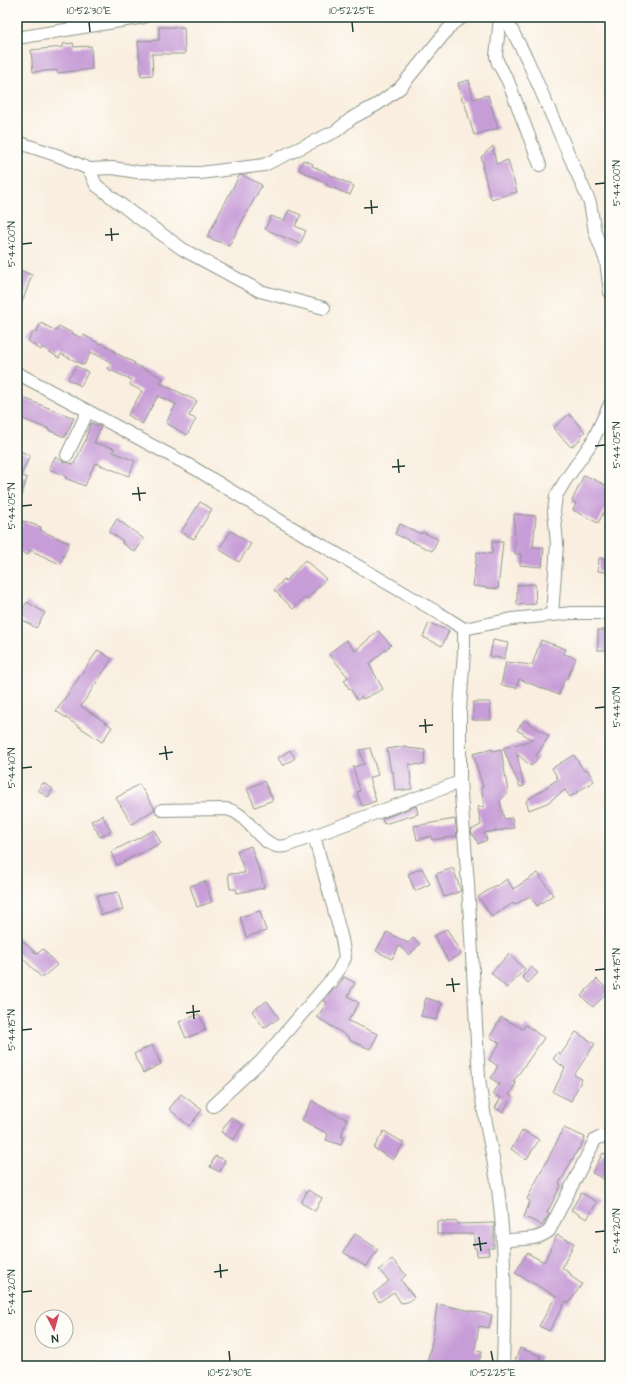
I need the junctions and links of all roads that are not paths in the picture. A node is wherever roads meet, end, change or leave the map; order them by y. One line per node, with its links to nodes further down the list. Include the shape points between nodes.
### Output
1 (144, 17): 5 (street)
2 (463, 17): 8 (street, via 453,23 400,88 336,130 264,165 200,173)
3 (500, 17): 7 (street, via 496,56)
4 (505, 17): 9 (street, via 527,59 590,203 595,232 606,261)
5 (17, 38)
6 (17, 142): 8 (street)
7 (540, 165)
8 (89, 169): 10 (street, via 96,185 184,250 260,291)
9 (610, 292)
10 (324, 308)
11 (17, 373): 13 (street)
12 (610, 404): 16 (street, via 592,442 556,496 554,511 557,544)
13 (88, 411): 14 (street); 17 (street, via 194,468 284,524)
14 (67, 455)
15 (610, 613): 16 (street)
16 (552, 615): 17 (street, via 512,619)
17 (464, 629): 18 (street)
18 (460, 782): 20 (street); 23 (street, via 479,1078)
19 (162, 810): 20 (street, via 234,810 267,841 276,846 286,846)
20 (314, 836): 21 (street, via 345,958 337,973 262,1060)
21 (213, 1106)
22 (610, 1136): 23 (street, via 595,1140 549,1231 543,1237)
23 (504, 1240): 24 (street)
24 (503, 1366)

